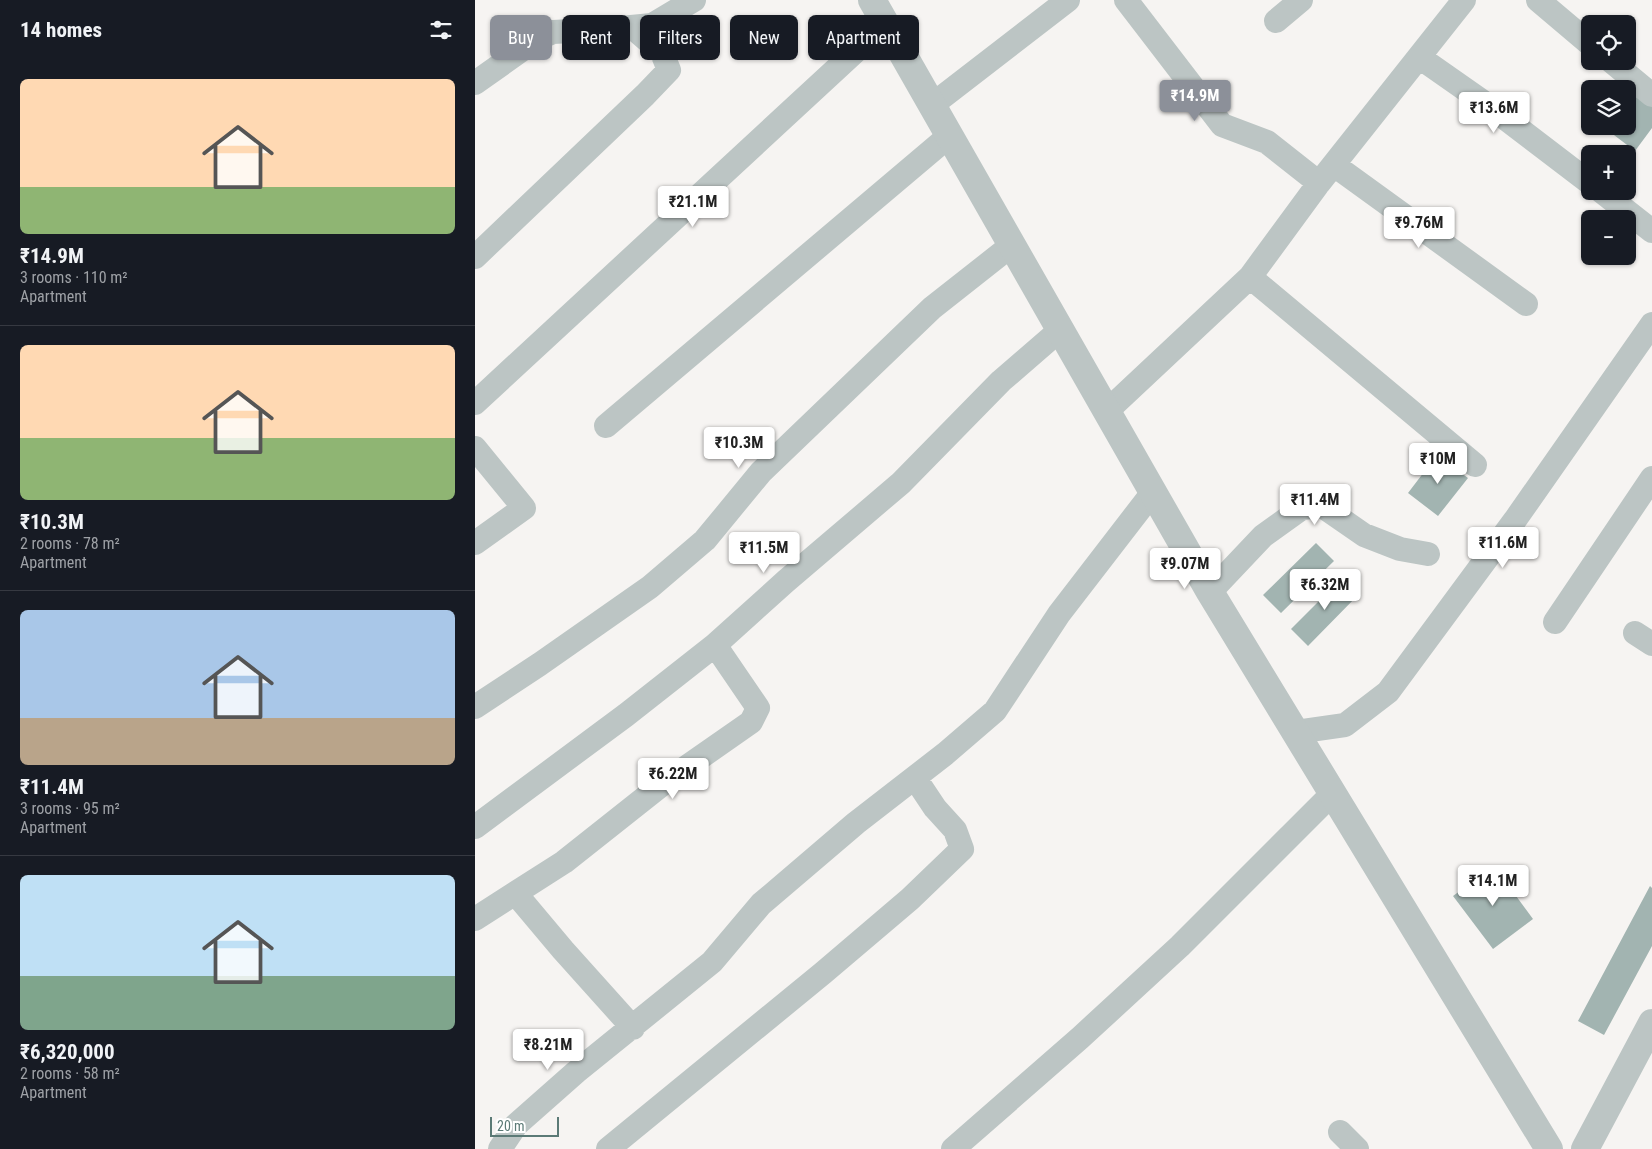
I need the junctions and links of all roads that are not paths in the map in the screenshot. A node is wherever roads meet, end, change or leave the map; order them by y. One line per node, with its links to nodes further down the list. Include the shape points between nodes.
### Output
1 (694, 0): 10 (street, via 652,25)
2 (872, 0): 8 (street)
3 (1068, 0): 18 (street)
4 (1126, 0): 22 (street, via 1222,125 1267,142)
5 (1301, 0): 9 (street)
6 (1464, 0): 12 (street)
7 (1537, 0): 11 (street)
8 (880, 15)
9 (1276, 21)
10 (632, 27): 16 (street, via 553,32 537,39); 26 (street, via 663,53 669,70)
11 (1581, 37)
12 (1419, 58): 20 (street); 21 (street)
13 (846, 60): 31 (street)
14 (906, 60): 18 (street)
15 (1622, 70): 17 (street)
16 (475, 83)
17 (1652, 95)
18 (932, 105): 19 (street)
19 (949, 136): 25 (street); 33 (street)
20 (1334, 165): 22 (street); 28 (street)
21 (1581, 176)
22 (1319, 183): 27 (street)
23 (1612, 200): 24 (street)
24 (1652, 231)
25 (1012, 245): 30 (street); 43 (street, via 932,308 761,472 705,540 650,587)
26 (475, 258)
27 (1250, 277): 32 (street); 35 (street)
28 (1526, 304)
29 (1652, 324): 44 (street, via 1515,520 1388,692 1345,725)
30 (1060, 330): 32 (street); 42 (street, via 1001,381 901,483)
31 (475, 403)
32 (1107, 411): 37 (street)
33 (606, 426)
34 (475, 448): 38 (street, via 524,508)
35 (1475, 465)
36 (1652, 478): 41 (street)
37 (1153, 492): 40 (street); 45 (street, via 1059,614 995,711)
38 (475, 543)
39 (1427, 554): 40 (street, via 1400,549 1364,535 1322,506 1302,508 1263,536)
40 (1211, 592): 44 (street)
41 (1555, 622)
42 (715, 645): 47 (street); 48 (street, via 758,708 751,722 665,782 564,862)
43 (475, 706)
44 (1296, 732): 46 (street)
45 (915, 778): 51 (street, via 856,823 761,904 712,962); 55 (street, via 955,830 961,849 910,899 823,973)
46 (1333, 793): 53 (street, via 1179,946); 57 (street)
47 (475, 827)
48 (516, 894): 49 (street); 51 (street)
49 (475, 919)
50 (1652, 1024): 58 (street)
51 (633, 1028): 54 (street, via 576,1072 516,1125)
52 (1340, 1132): 56 (street)
53 (956, 1148)
54 (500, 1149)
55 (608, 1149)
56 (1357, 1149)
57 (1549, 1149)
58 (1585, 1149)

